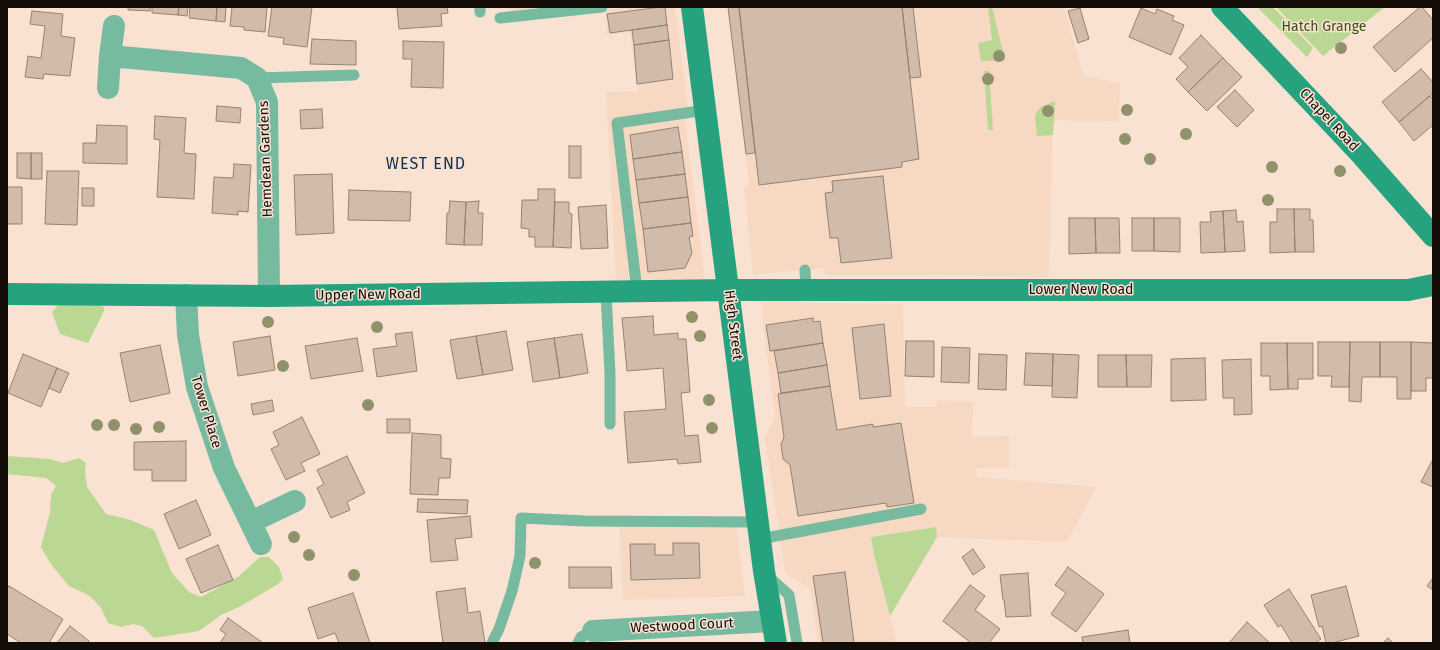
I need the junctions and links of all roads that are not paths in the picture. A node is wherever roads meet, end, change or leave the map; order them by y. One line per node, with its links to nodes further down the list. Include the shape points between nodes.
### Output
1 (602, 7): 4 (lane)
2 (692, 7): 10 (street, High Street)
3 (1222, 7): 11 (street, Chapel Road, via 1359,152)
4 (500, 18)
5 (114, 26): 6 (street)
6 (110, 56): 8 (street, via 240,68); 9 (street)
7 (354, 75): 8 (lane)
8 (257, 78): 18 (street, Hemdean Gardens, via 267,102)
9 (108, 88)
10 (706, 110): 13 (street, High Street); 14 (lane, via 617,124)
11 (1433, 236)
12 (1433, 285): 13 (street, Lower New Road, via 1408,290 805,280)
13 (729, 290): 14 (street, Upper New Road); 23 (street, High Street)
14 (637, 291): 15 (street, Upper New Road)
15 (606, 292): 18 (street, Upper New Road); 19 (lane)
16 (7, 294): 17 (street, Upper New Road)
17 (186, 295): 18 (street, Upper New Road); 22 (street, Tower Place, via 188,335 197,387 224,468)
18 (268, 296)
19 (610, 424)
20 (295, 501): 22 (street)
21 (921, 509): 23 (lane)
22 (251, 522): 24 (street, Tower Place)
23 (759, 530): 25 (street, High Street); 28 (lane, via 521,518 520,556 512,591)
24 (261, 544)
25 (764, 571): 26 (street, High Street); 30 (lane, via 789,595)
26 (772, 621): 27 (street, Westwood Court); 29 (street, High Street)
27 (586, 637)
28 (492, 643)
29 (776, 643)
30 (796, 643)

